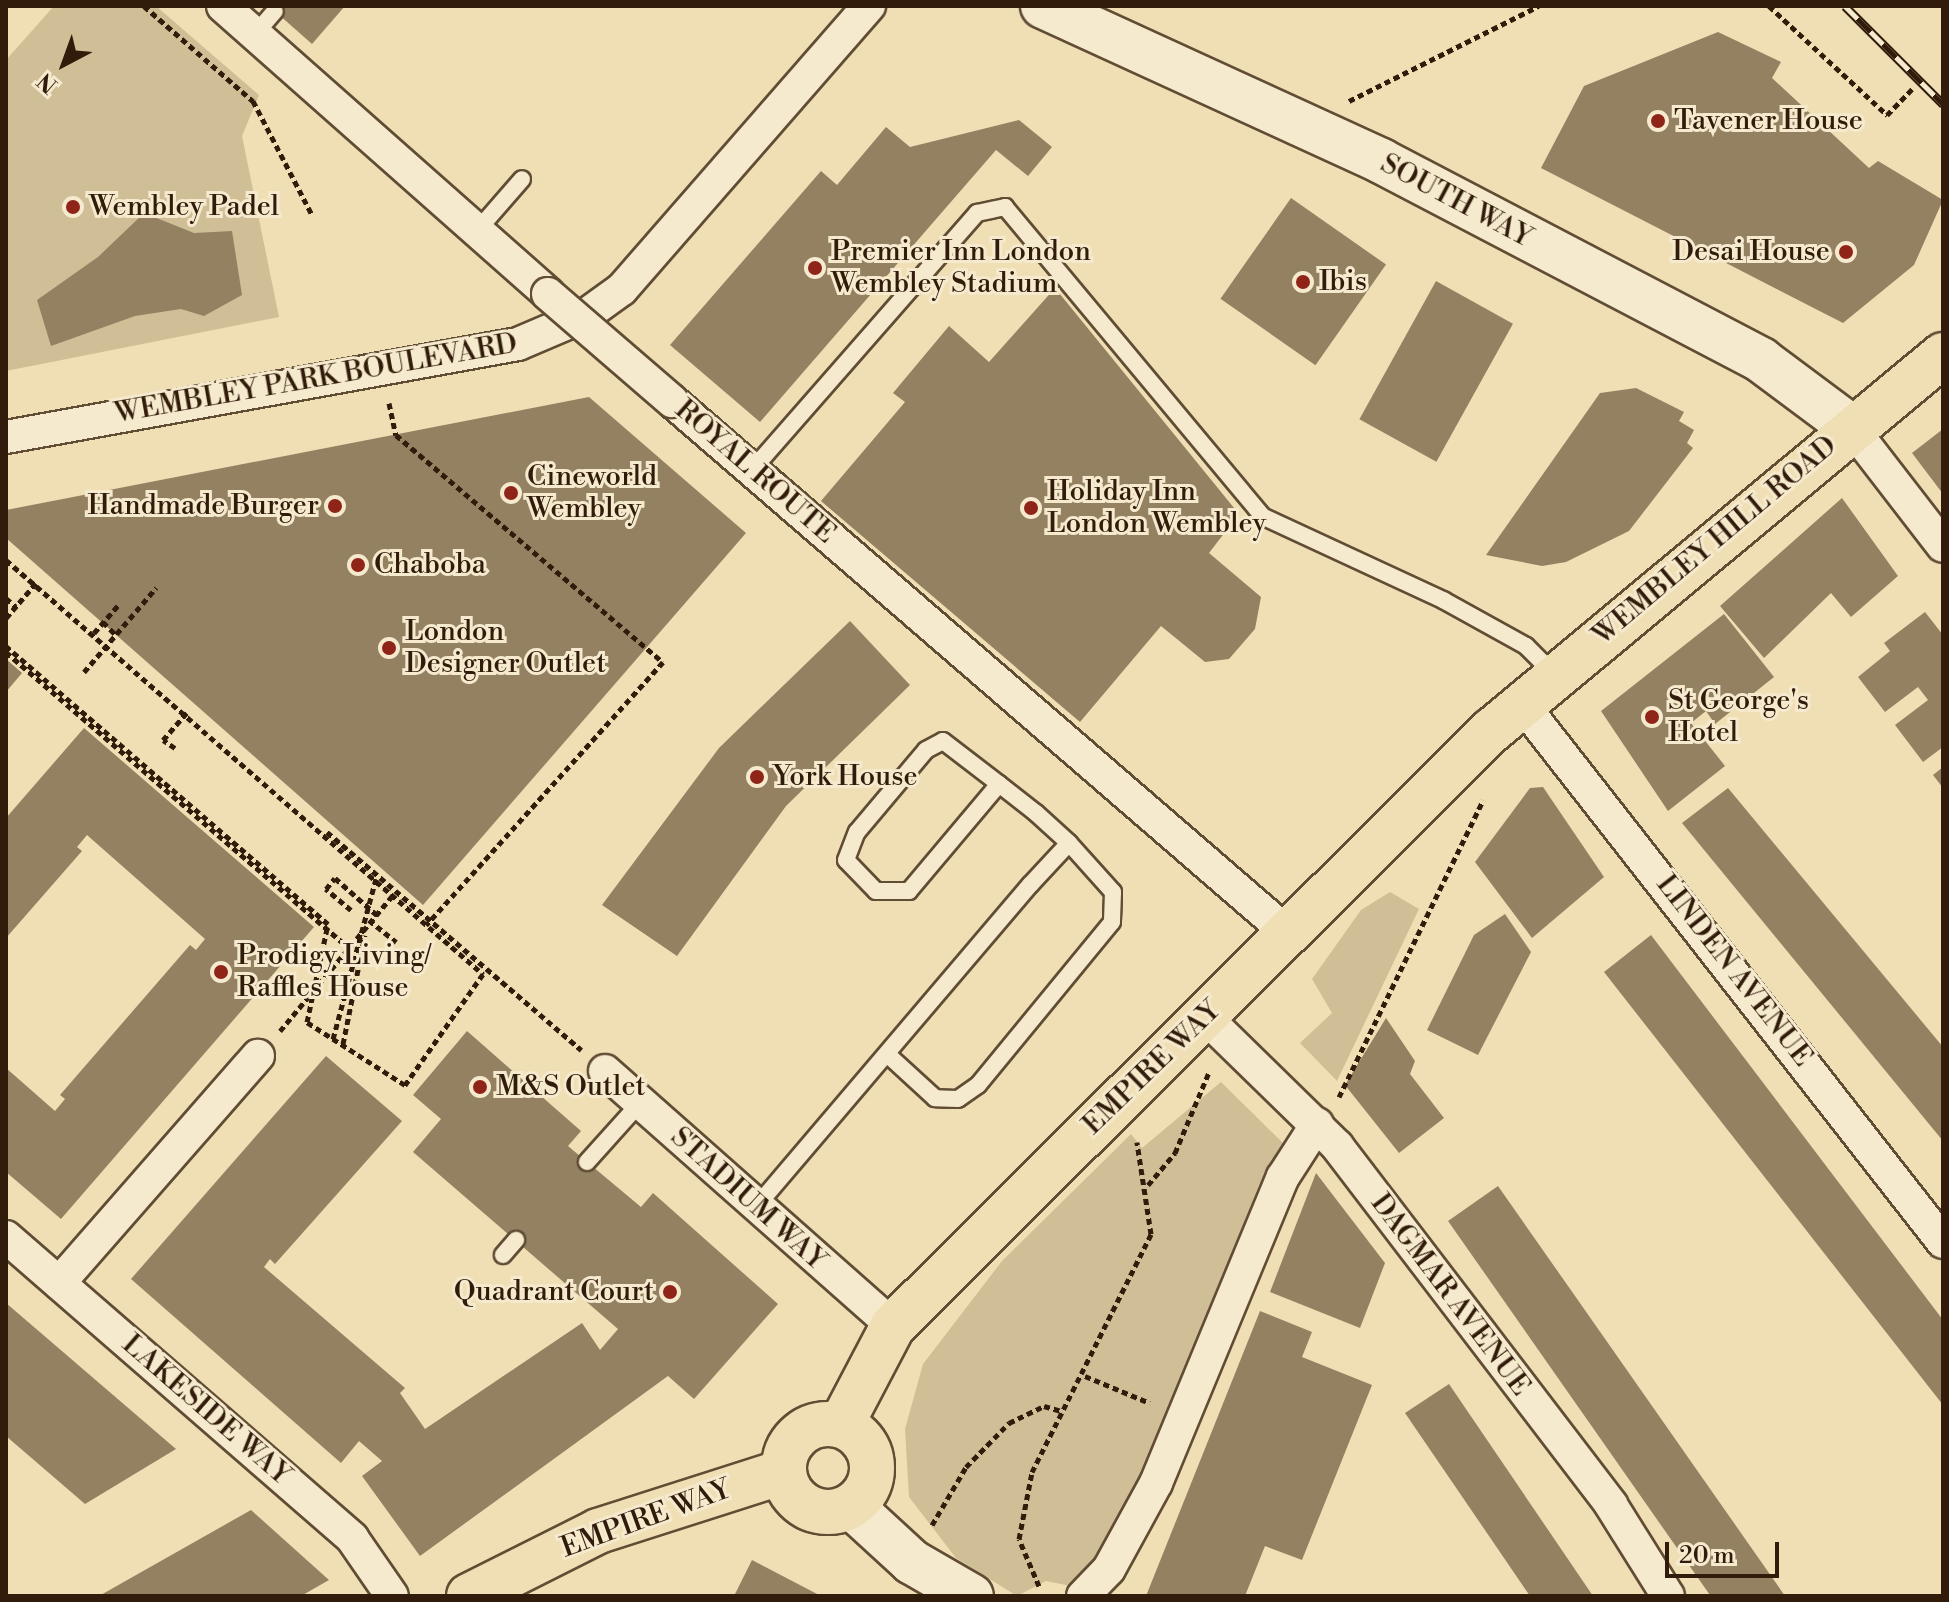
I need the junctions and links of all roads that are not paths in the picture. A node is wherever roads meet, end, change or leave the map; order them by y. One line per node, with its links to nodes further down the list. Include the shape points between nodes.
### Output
1 (223, 6): 5 (street, ROYAL ROUTE, via 265,23 307,85)
2 (869, 6): 8 (street, WEMBLEY PARK BOULEVARD, via 622,289 586,315 518,344)
3 (1043, 6): 7 (main road, SOUTH WAY, via 1381,161 1761,360)
4 (522, 179): 5 (lane)
5 (476, 232): 9 (street, ROYAL ROUTE, bridge)
6 (1943, 355): 7 (main road, WEMBLEY HILL ROAD)
7 (1851, 427): 10 (street); 11 (main road, WEMBLEY HILL ROAD)
8 (6, 437)
9 (752, 470): 11 (lane, via 977,213 1005,207 1262,516 1443,600 1526,646); 15 (street, ROYAL ROUTE)
10 (1943, 546)
11 (1554, 674): 12 (main road, WEMBLEY HILL ROAD)
12 (1506, 718): 15 (main road, EMPIRE WAY); 26 (street, LINDEN AVENUE)
13 (999, 784): 13 (lane, via 943,741 926,750 857,832 846,860 876,891 909,891); 14 (lane)
14 (1069, 843): 17 (lane); 17 (lane, via 1113,892 1112,922 978,1085 958,1099 935,1098)
15 (1290, 935): 16 (main road, EMPIRE WAY)
16 (1209, 1037): 21 (street, DAGMAR AVENUE); 29 (main road, EMPIRE WAY)
17 (887, 1054): 23 (lane)
18 (258, 1056): 28 (street)
19 (605, 1071): 20 (street, STADIUM WAY)
20 (640, 1103): 22 (lane); 23 (street, STADIUM WAY)
21 (1317, 1124): 36 (street, via 1283,1177 1182,1415 1109,1569); 37 (street, DAGMAR AVENUE, via 1611,1505)
22 (587, 1162)
23 (755, 1208): 29 (street, STADIUM WAY)
24 (6, 1237): 28 (street, LAKESIDE WAY)
25 (516, 1240): 27 (lane)
26 (1943, 1242)
27 (503, 1255)
28 (59, 1283): 34 (street, LAKESIDE WAY, via 352,1538)
29 (893, 1326): 30 (main road, EMPIRE WAY)
30 (841, 1425): 31 (main road, via 800,1433); 32 (main road, via 862,1440 871,1463 868,1487)
31 (783, 1472): 32 (main road, via 792,1495 813,1510); 33 (main road, EMPIRE WAY, via 598,1531)
32 (851, 1506): 35 (main road, via 912,1562)
33 (477, 1594)
34 (392, 1596)
35 (971, 1596)
36 (1083, 1596)
37 (1668, 1596)

